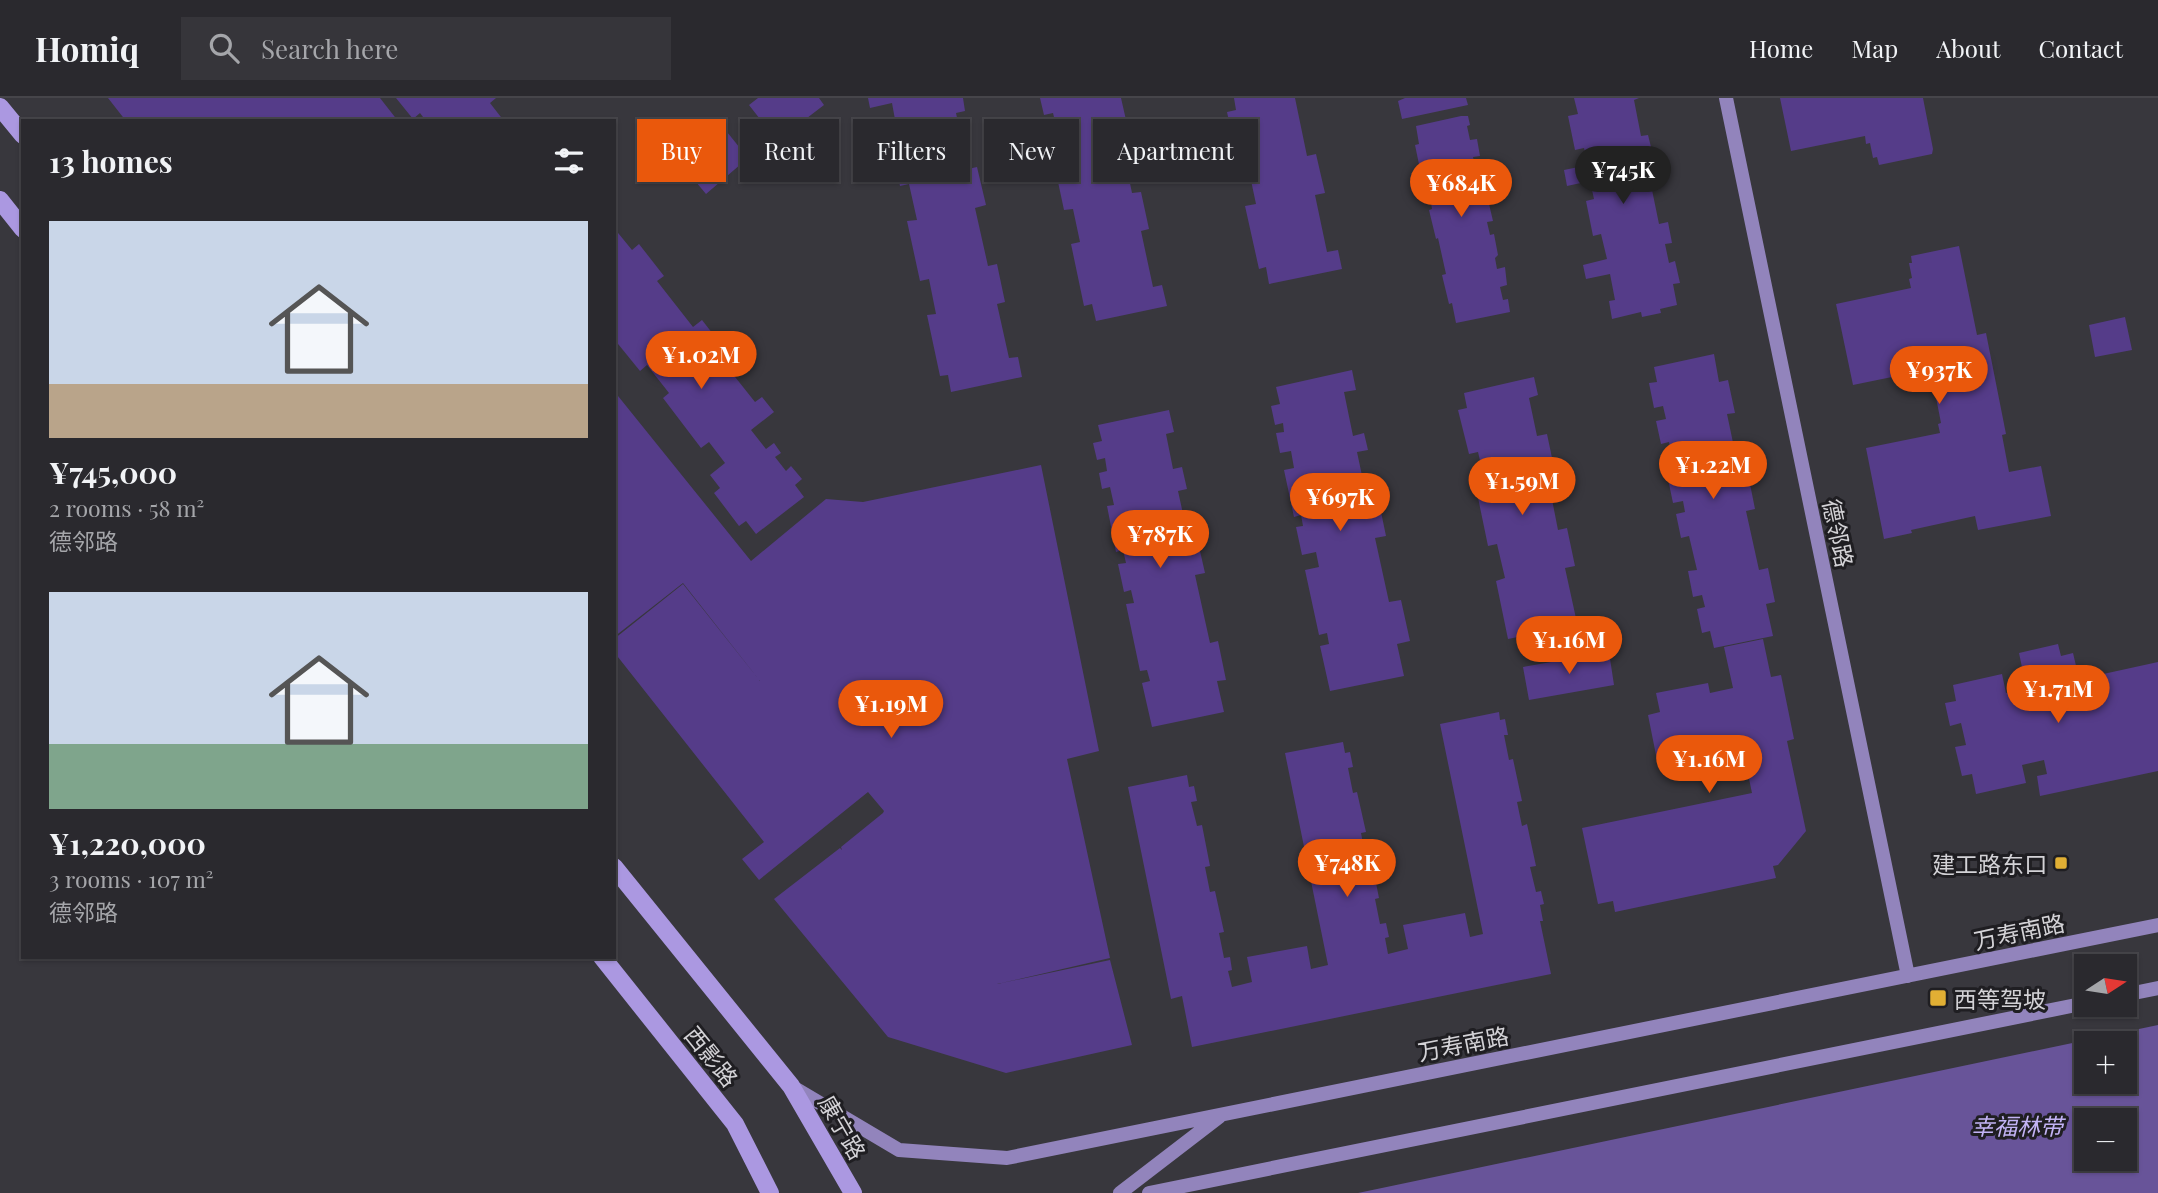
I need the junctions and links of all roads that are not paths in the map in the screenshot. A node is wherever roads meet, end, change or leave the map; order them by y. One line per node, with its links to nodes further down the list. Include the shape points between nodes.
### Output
1 (1726, 98): 9 (main road, 德邻路)
2 (0, 107): 3 (main road)
3 (21, 133)
4 (0, 200): 5 (main road)
5 (21, 226)
6 (616, 869): 13 (main road, 西影路)
7 (2158, 925): 9 (main road, 万寿南路)
8 (605, 959): 15 (main road, 西影路, via 735,1124)
9 (1908, 976): 14 (main road, 万寿南路)
10 (2158, 988): 11 (main road)
11 (2137, 992)
12 (2074, 1005): 18 (main road)
13 (791, 1086): 14 (main road, 万寿南路, via 899,1150 1007,1157); 16 (main road, 康宁路)
14 (1223, 1114): 17 (main road)
15 (770, 1193)
16 (853, 1193)
17 (1120, 1193)
18 (1149, 1193)

